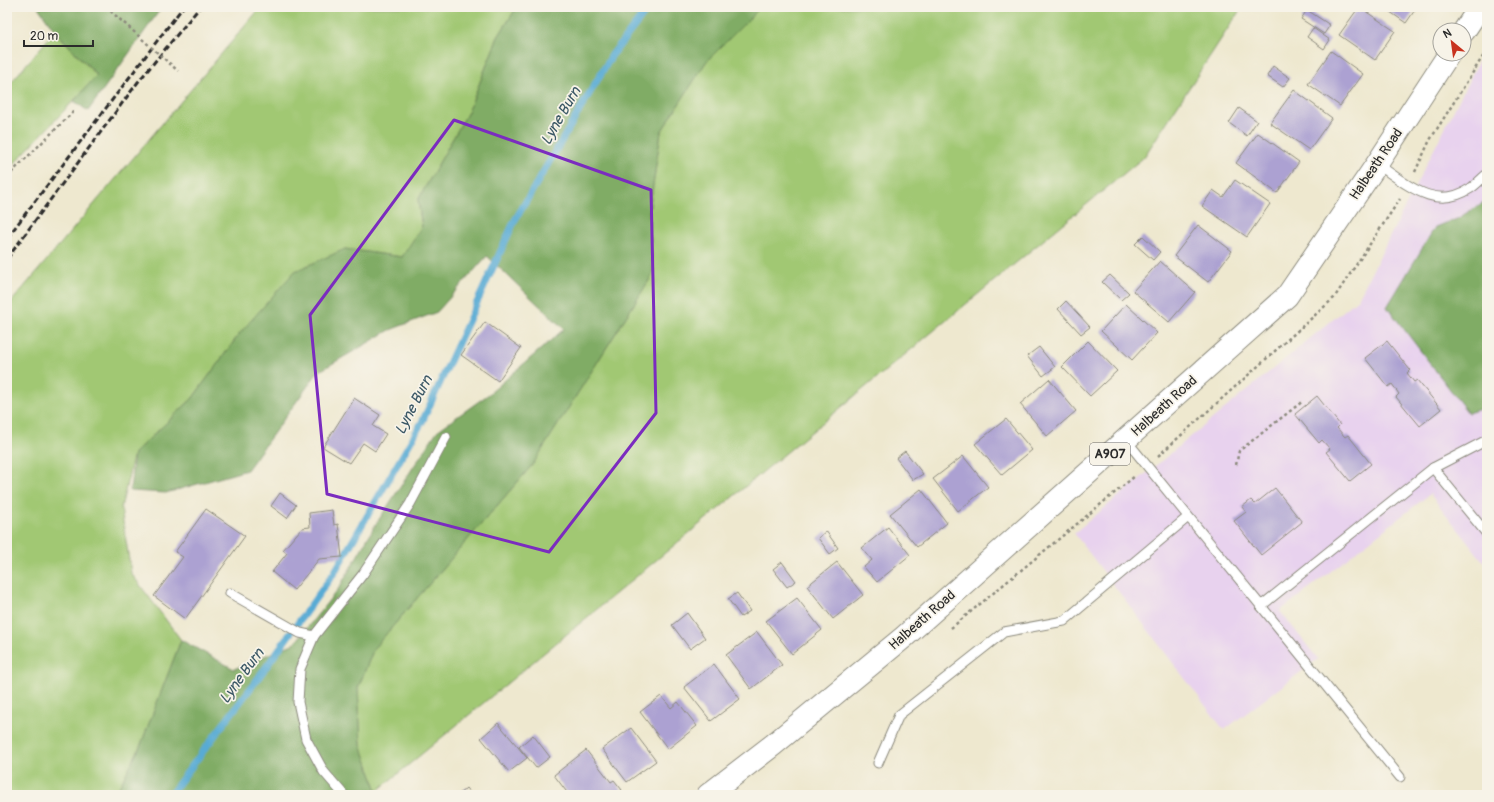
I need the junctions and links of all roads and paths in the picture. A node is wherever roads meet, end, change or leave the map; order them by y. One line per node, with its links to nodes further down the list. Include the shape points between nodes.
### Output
1 (106, 7): 5 (path, bridge)
2 (1480, 7): 3 (main road)
3 (1470, 22)
4 (1444, 62): 7 (main road, Halbeath Road / A907)
5 (178, 71)
6 (75, 110): 9 (path)
7 (1377, 164): 8 (lane, via 1408,186 1438,198 1454,196 1465,191); 12 (main road, Halbeath Road / A907, via 1288,296)
8 (1487, 174)
9 (7, 177)
10 (1303, 401): 14 (path, via 1240,451)
11 (446, 437): 20 (lane, via 410,504 363,574)
12 (1126, 440): 16 (lane); 24 (main road, Halbeath Road / A907, via 904,637)
13 (1487, 440): 15 (lane)
14 (1236, 465)
15 (1433, 468): 17 (lane); 19 (lane)
16 (1188, 518): 19 (lane); 21 (lane, via 1064,621 1004,632 899,715)
17 (1487, 534)
18 (230, 593): 20 (lane, via 300,633)
19 (1261, 606): 22 (lane)
20 (314, 636): 23 (lane, via 300,669 298,702 306,739 324,772)
21 (878, 763)
22 (1400, 777)
23 (344, 795)
24 (708, 795)

